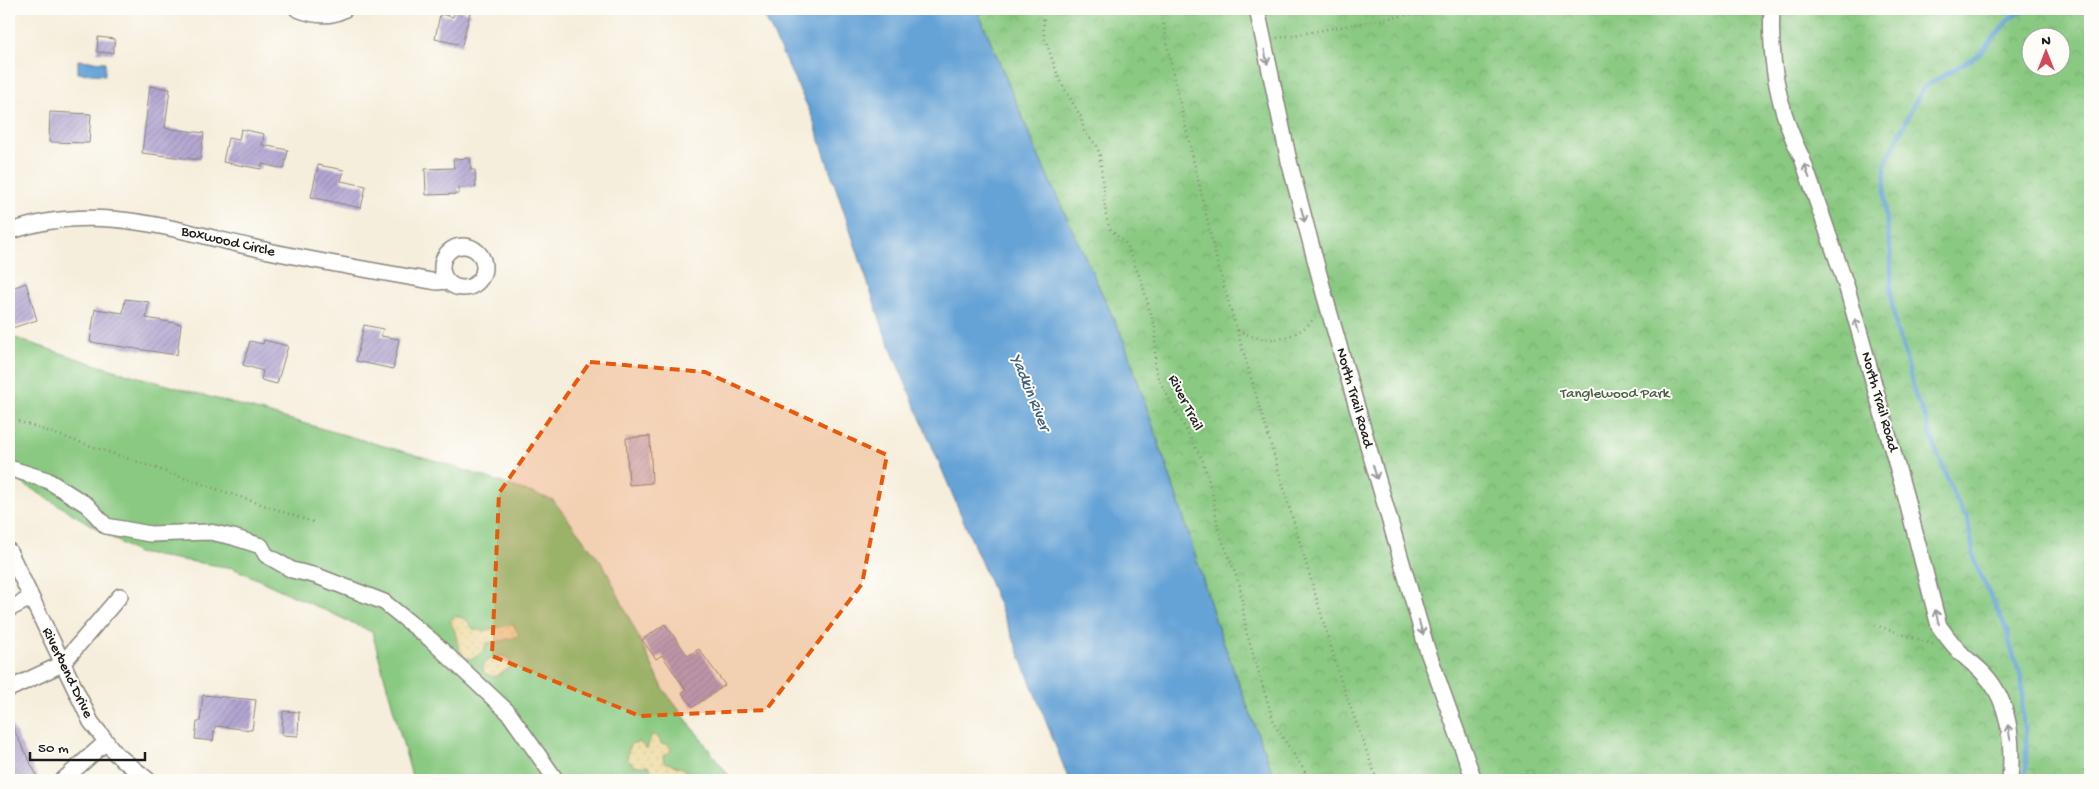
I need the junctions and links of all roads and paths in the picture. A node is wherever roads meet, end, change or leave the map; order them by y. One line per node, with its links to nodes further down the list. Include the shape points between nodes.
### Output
1 (297, 9): 2 (street, via 328,15)
2 (345, 9)
3 (1043, 9): 28 (path, River Trail, via 1044,36 1059,79 1081,117 1084,131 1097,146 1110,229 1126,244 1141,280 1155,328 1158,378 1203,461 1218,529 1240,586 1246,631 1275,726)
4 (1161, 9): 12 (path, via 1184,124 1219,270)
5 (1257, 9): 8 (street, North Trail Road)
6 (1440, 9): 8 (path)
7 (1772, 9): 31 (street, North Trail Road, one-way to 7, via 2012,745 1996,690 1986,675 1952,644 1940,626 1847,288 1793,140 1773,72)
8 (1263, 40): 11 (street, North Trail Road, one-way to 11, via 1289,160)
9 (9, 232): 10 (street, Boxwood Circle, via 75,218 141,221 271,252 437,282)
10 (447, 281)
11 (1325, 297): 12 (path, via 1312,322 1288,337 1266,340); 30 (street, North Trail Road, one-way to 30, via 1427,649)
12 (1237, 329): 29 (path, via 1341,681)
13 (9, 418): 15 (path)
14 (9, 468): 27 (street, via 47,480 87,505 106,526 150,534 210,532 233,536 261,546 266,555 292,570 317,576 384,602 430,639 508,712)
15 (316, 523)
16 (9, 551): 18 (street, Riverbend Drive)
17 (120, 596): 22 (street)
18 (31, 598): 19 (street); 22 (street, Riverbend Drive)
19 (9, 609)
20 (1875, 625): 21 (path)
21 (1937, 646)
22 (62, 664): 23 (street); 24 (street, Riverbend Drive, via 91,722)
23 (9, 689)
24 (106, 742): 25 (street); 26 (street, Riverbend Drive)
25 (63, 780)
26 (148, 780)
27 (556, 780)
28 (1311, 780)
29 (1376, 780)
30 (1474, 780)
31 (2010, 780)

